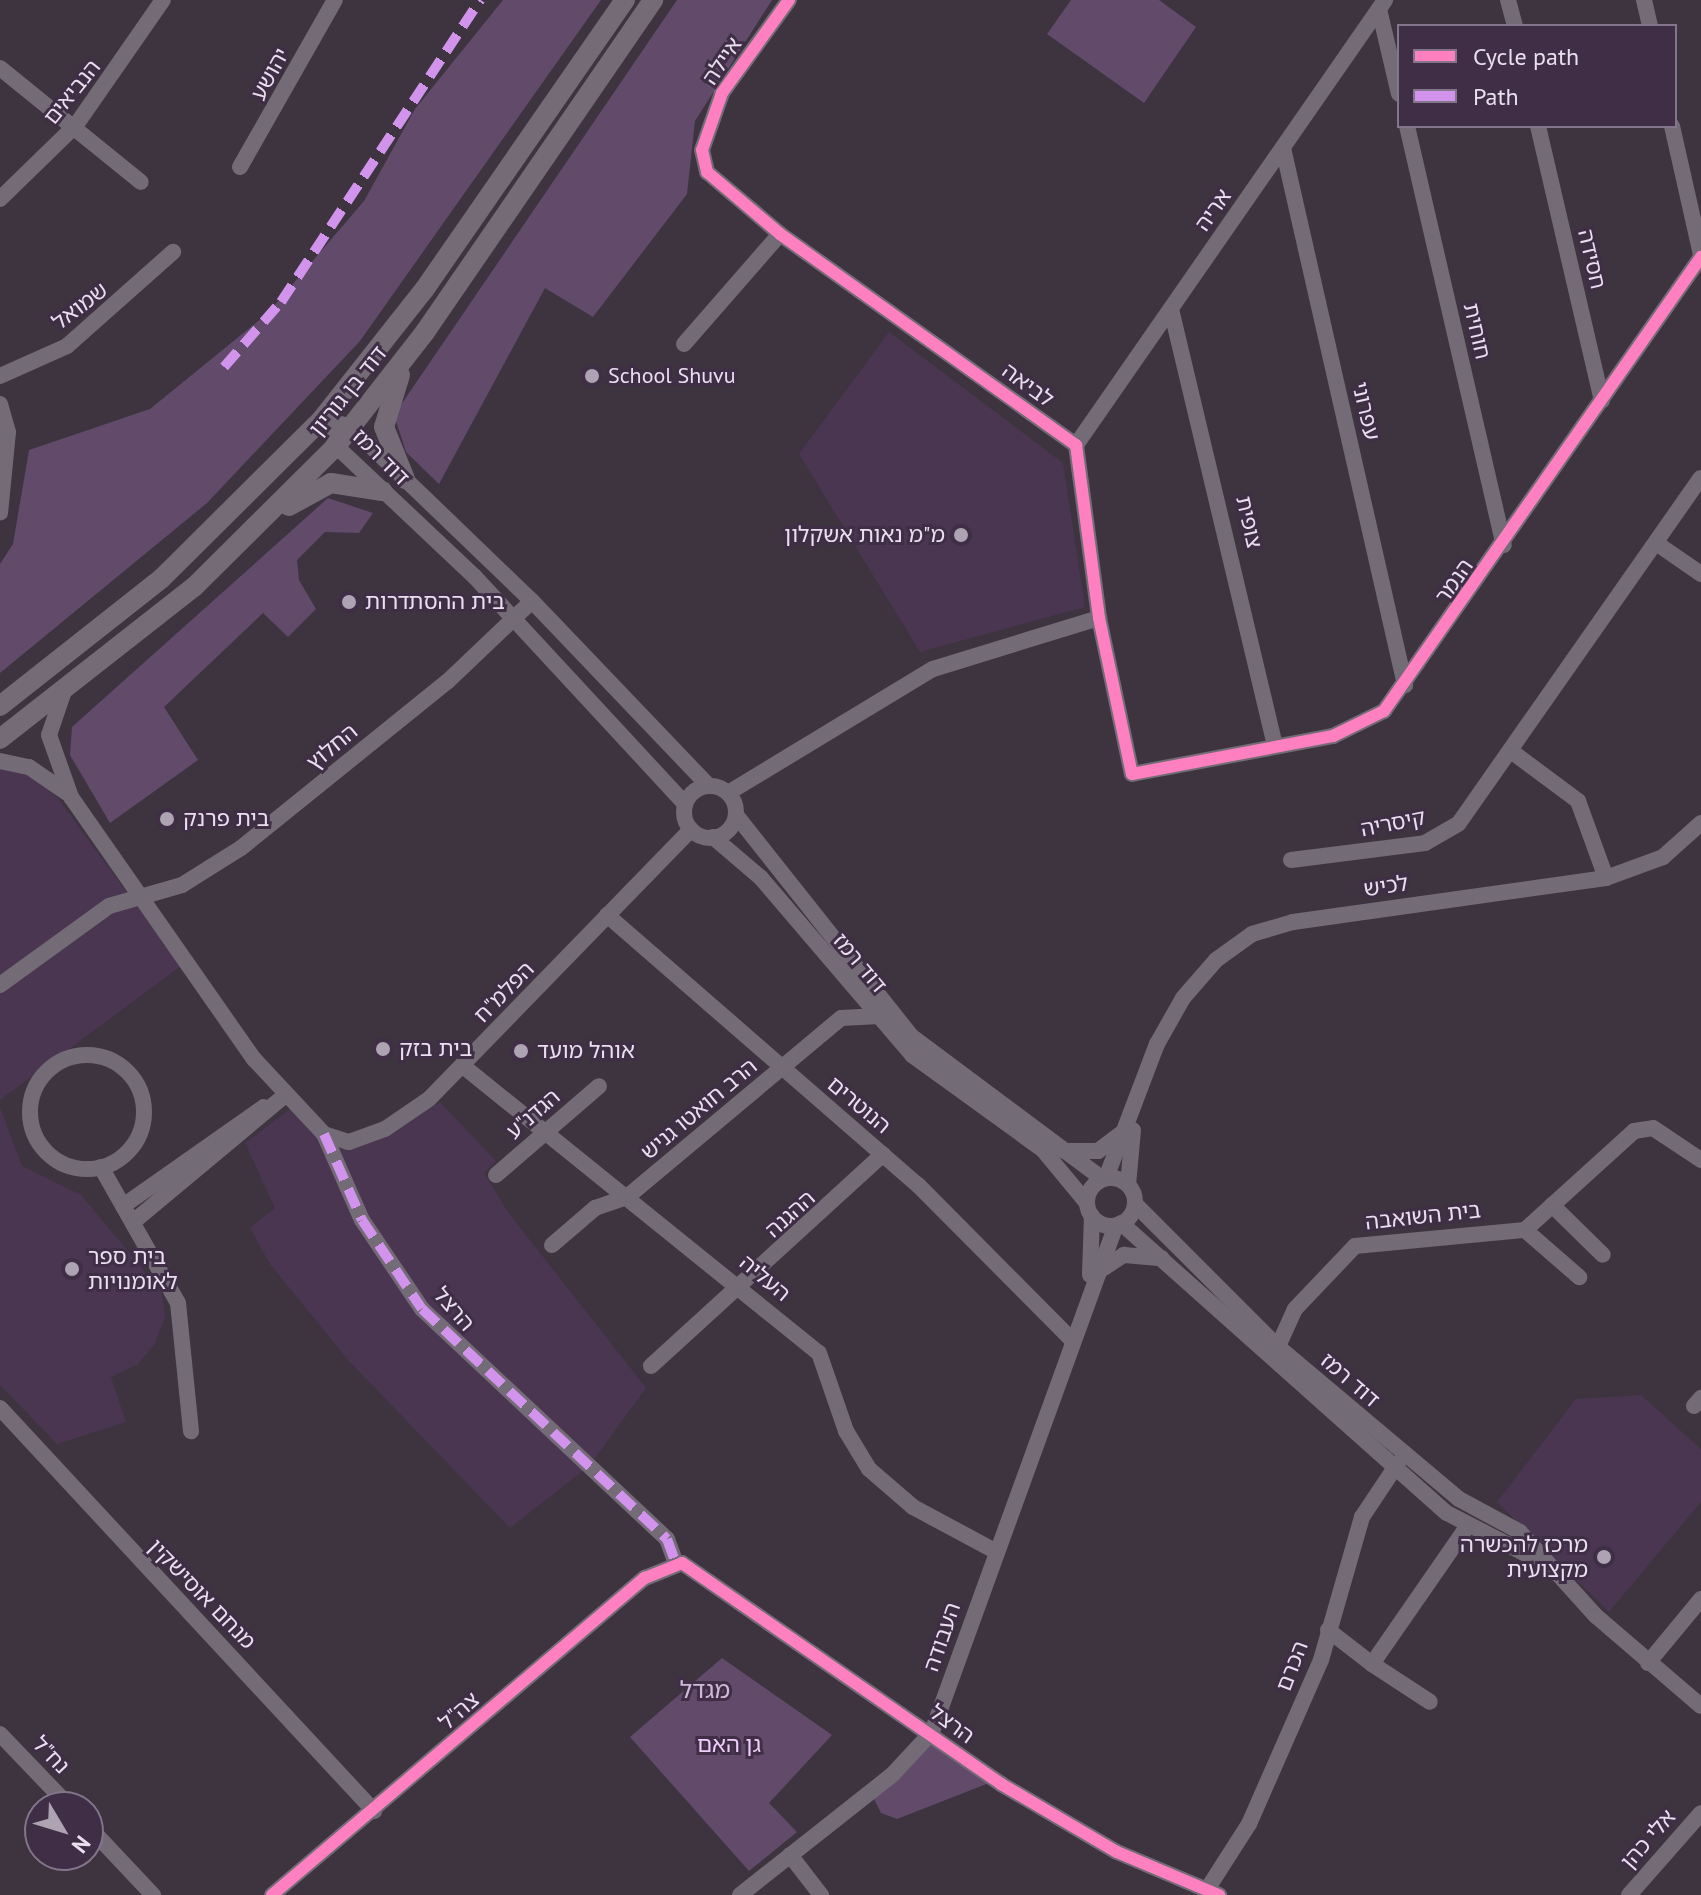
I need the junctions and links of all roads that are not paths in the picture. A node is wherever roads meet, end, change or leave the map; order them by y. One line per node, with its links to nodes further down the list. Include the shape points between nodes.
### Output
1 (163, 0): 13 (street, הנביאים)
2 (334, 0): 19 (street, יהושע)
3 (625, 0): 31 (main road, דוד בן גוריון, via 424,290)
4 (653, 0): 27 (main road, דוד בן גוריון)
5 (789, 0): 18 (street, איילה, via 722,93)
6 (1508, 0): 9 (street)
7 (1644, 0): 10 (street)
8 (1382, 5): 12 (street); 17 (street, אריה)
9 (1514, 24)
10 (1650, 24)
11 (0, 68): 13 (street)
12 (1397, 84)
13 (76, 125): 20 (street); 21 (street, הנביאים)
14 (1407, 128): 41 (street, חוחית)
15 (1538, 128): 29 (street, חסידה)
16 (1672, 128): 24 (street)
17 (1283, 148): 25 (street, אריה); 46 (street, עפרוני)
18 (702, 150): 22 (street, לביאה, via 722,191)
19 (240, 167)
20 (141, 182)
21 (0, 199)
22 (780, 234): 26 (street); 33 (street, לביאה)
23 (173, 252): 28 (street, שמואל, via 67,346)
24 (1701, 256): 29 (street, הנמר)
25 (1171, 309): 33 (street, אריה); 50 (street, צופית)
26 (684, 344)
27 (413, 347): 32 (main road, דוד בן גוריון); 36 (main road, via 384,427)
28 (0, 376)
29 (1602, 401): 41 (street, הנמר)
30 (0, 404): 38 (street, via 8,432)
31 (322, 419): 32 (street, דוד רמז); 34 (street, דוד רמז); 48 (main road, דוד בן גוריון, via 162,578)
32 (351, 427): 34 (main road, דוד בן גוריון); 36 (street, דוד רמז)
33 (1076, 445): 44 (street)
34 (336, 446): 37 (street, דוד רמז); 39 (main road, דוד בן גוריון)
35 (1701, 478): 40 (street, קיסריה)
36 (405, 479): 43 (street, דוד רמז)
37 (382, 491): 39 (main road, via 331,483); 45 (street, דוד רמז)
38 (0, 513)
39 (257, 529): 47 (main road, דוד בן גוריון)
40 (1656, 543): 42 (street); 51 (street, קיסריה)
41 (1504, 545): 46 (street, הנמר)
42 (1701, 574)
43 (532, 601): 45 (street, החלוץ); 53 (street, דוד רמז)
44 (1099, 618): 50 (street, הנמר, via 1132,774); 54 (street, via 933,669)
45 (513, 619): 56 (street, דוד רמז); 63 (street, החלוץ, via 271,827 182,885)
46 (1405, 685): 50 (street, הנמר, via 1359,726)
47 (64, 691): 49 (main road, דוד בן גוריון); 55 (street, הרצל, via 49,735)
48 (0, 706)
49 (0, 739)
50 (1275, 746)
51 (1511, 751): 61 (street, קיסריה, via 1443,835); 62 (street, via 1578,801)
52 (0, 761): 55 (street, הרצל, via 29,767)
53 (708, 785): 54 (street); 56 (street)
54 (728, 793): 57 (street)
55 (71, 797): 63 (street, הרצל)
56 (685, 804): 59 (street)
57 (736, 815): 60 (street); 75 (street, דוד רמז, via 911,1036)
58 (1701, 823): 62 (street, לכיש, via 1663,857)
59 (691, 830): 60 (street); 64 (street, הפלמ"ח)
60 (713, 837): 66 (street, דוד רמז, via 761,878)
61 (1291, 860)
62 (1606, 878): 69 (street, לכיש, via 1293,922 1252,934 1216,960 1183,998)
63 (139, 895): 65 (street, החלוץ, via 90,918); 71 (street, הרצל)
64 (607, 915): 67 (street, הפלמ"ח); 68 (street, הנוטרים)
65 (0, 985)
66 (875, 1016): 68 (street, הרב חואטו גניש, via 841,1018); 86 (street, דוד רמז, via 929,1069 1043,1150)
67 (463, 1066): 73 (street, העליה); 74 (street, הפלמ"ח, via 385,1129 349,1142)
68 (782, 1069): 76 (street, הנוטרים); 82 (street, הרב חואטו גניש)
69 (1142, 1085): 72 (street, לכיש); 81 (street, לכיש)
70 (599, 1086): 73 (street, הגדנ"ע)
71 (283, 1097): 74 (street, הרצל); 85 (street); 87 (street)
72 (1125, 1129): 75 (street, via 1098,1151); 80 (street, לכיש)
73 (546, 1133): 79 (street, הגדנ"ע); 82 (street, העליה)
74 (324, 1134): 106 (street, הרצל, via 362,1220 422,1309 667,1539)
75 (1064, 1151): 80 (street, דוד רמז)
76 (883, 1154): 95 (street, ההגנה); 97 (street, הנוטרים)
77 (1701, 1160): 84 (street, via 1653,1128 1634,1131)
78 (101, 1167): 78 (street, via 133,1145 144,1107 128,1072 112,1060 75,1055 44,1073 34,1089 31,1125 57,1160); 85 (street)
79 (496, 1175)
80 (1104, 1179): 81 (street, דוד רמז); 86 (street, לכיש)
81 (1128, 1185): 83 (street)
82 (627, 1197): 90 (street, הרב חואטו גניש, via 595,1208); 95 (street, העליה)
83 (1135, 1204): 88 (street, העבודה); 98 (street, דוד רמז)
84 (1552, 1205): 89 (street); 91 (street)
85 (123, 1206): 87 (street)
86 (1090, 1210): 88 (street, דוד רמז); 96 (street, העבודה, via 1092,1265)
87 (133, 1222): 101 (street, via 178,1303)
88 (1119, 1224): 92 (street, דוד רמז); 93 (street, העבודה)
89 (1525, 1230): 94 (street); 98 (street, בית השואבה, via 1355,1246 1306,1295)
90 (552, 1245)
91 (1603, 1255)
92 (1165, 1259): 93 (street, via 1124,1255); 98 (street, דוד רמז)
93 (1098, 1272): 96 (street, העבודה)
94 (1579, 1277)
95 (740, 1284): 99 (street, ההגנה); 105 (street, העליה, via 819,1353 846,1431 869,1469 913,1507)
96 (1079, 1319): 97 (street, העבודה)
97 (1072, 1340): 105 (street, העבודה)
98 (1275, 1353): 102 (street, דוד רמז); 103 (street, דוד רמז)
99 (651, 1366)
100 (0, 1408): 117 (street, מנחם אוסישקין)
101 (191, 1431)
102 (1404, 1455): 103 (street, הכרם); 107 (street, דוד רמז, via 1467,1505 1509,1523)
103 (1393, 1469): 104 (street, דוד רמז); 109 (street, הכרם, via 1362,1517)
104 (1466, 1528): 107 (street, דוד רמז, via 1503,1539); 111 (street)
105 (995, 1551): 114 (street, העבודה)
106 (676, 1564): 114 (street, הרצל, via 691,1565); 117 (street, צה"ל, via 645,1578)
107 (1551, 1568): 110 (street, דוד רמז)
108 (1701, 1599): 110 (street)
109 (1328, 1630): 111 (street); 121 (street, הכרם, via 1245,1834)
110 (1648, 1663): 113 (street, דוד רמז)
111 (1372, 1664): 112 (street)
112 (1430, 1702)
113 (1701, 1706)
114 (932, 1732): 120 (street, העבודה, via 893,1774); 121 (street, הרצל, via 1001,1784 1117,1852)
115 (0, 1734): 116 (street, נח"ל)
116 (55, 1791)
117 (374, 1811): 123 (street, צה"ל)
118 (1701, 1813): 126 (street, אלי כהן)
119 (104, 1843): 122 (street)
120 (790, 1855): 124 (street, העבודה); 125 (street)
121 (1213, 1892)
122 (153, 1895)
123 (272, 1895)
124 (740, 1895)
125 (821, 1895)
126 (1629, 1895)

